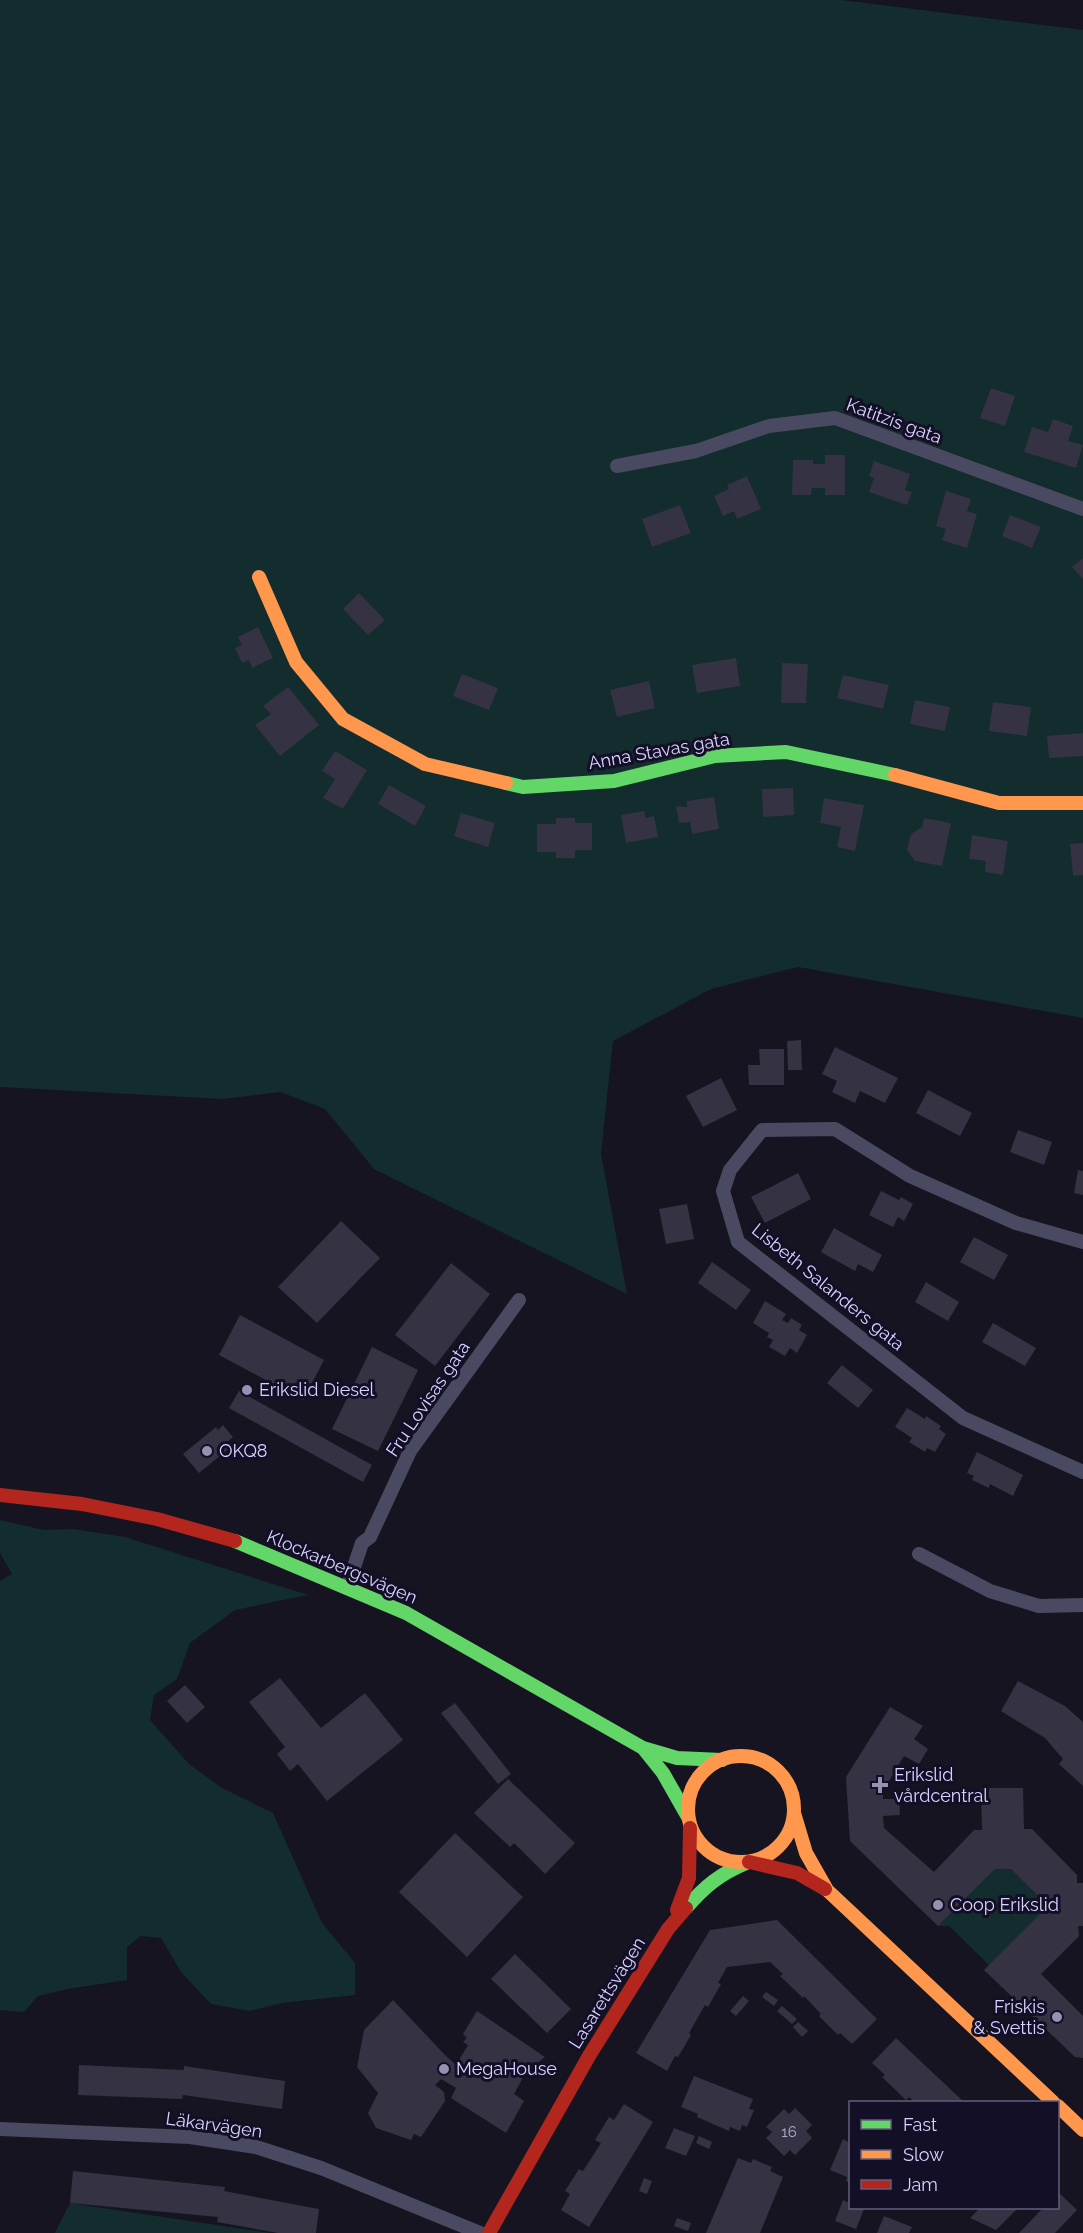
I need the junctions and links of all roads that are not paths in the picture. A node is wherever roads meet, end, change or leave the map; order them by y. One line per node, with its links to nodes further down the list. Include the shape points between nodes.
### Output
1 (617, 466): 2 (street, Katitzis gata, via 696,451 769,426 835,418)
2 (1083, 509)
3 (259, 577): 4 (main road, Anna Stavas gata, via 296,662 343,719 425,764 523,787 614,781 715,756 786,753 863,767 999,803)
4 (1083, 803)
5 (1083, 1242): 7 (street, Lisbeth Salanders gata, via 1016,1222 910,1176 835,1129 762,1130 730,1170 723,1191 738,1242 953,1411)
6 (519, 1300): 10 (street, Fru Lovisas gata, via 410,1451 370,1537 362,1543)
7 (1083, 1472)
8 (0, 1495): 10 (main road, Klockarbergsvägen, via 82,1504 157,1519 241,1543)
9 (919, 1554): 11 (street, via 990,1591 1039,1606)
10 (347, 1588): 12 (main road, Klockarbergsvägen, via 406,1613)
11 (1083, 1605)
12 (643, 1748): 13 (main road, Klockarbergsvägen, via 677,1758); 15 (main road, Klockarbergsvägen, via 663,1773)
13 (722, 1760): 14 (main road, via 744,1756 773,1767 790,1788); 15 (main road, via 698,1778 691,1791)
14 (794, 1813): 16 (main road, via 781,1845 767,1856); 17 (main road, via 808,1861)
15 (688, 1820): 16 (main road, via 699,1843 714,1856); 18 (main road, Lasarettsvägen, via 689,1878)
16 (748, 1862): 17 (main road, via 797,1873); 18 (main road, Lasarettsvägen, via 703,1888)
17 (827, 1890): 19 (main road)
18 (668, 1929): 24 (main road, Lasarettsvägen, via 589,2056)
19 (1051, 2101)
20 (1059, 2107): 22 (main road)
21 (0, 2129): 23 (street, Läkarvägen, via 190,2137 256,2146 321,2168)
22 (1083, 2130)
23 (480, 2233)
24 (489, 2233)

